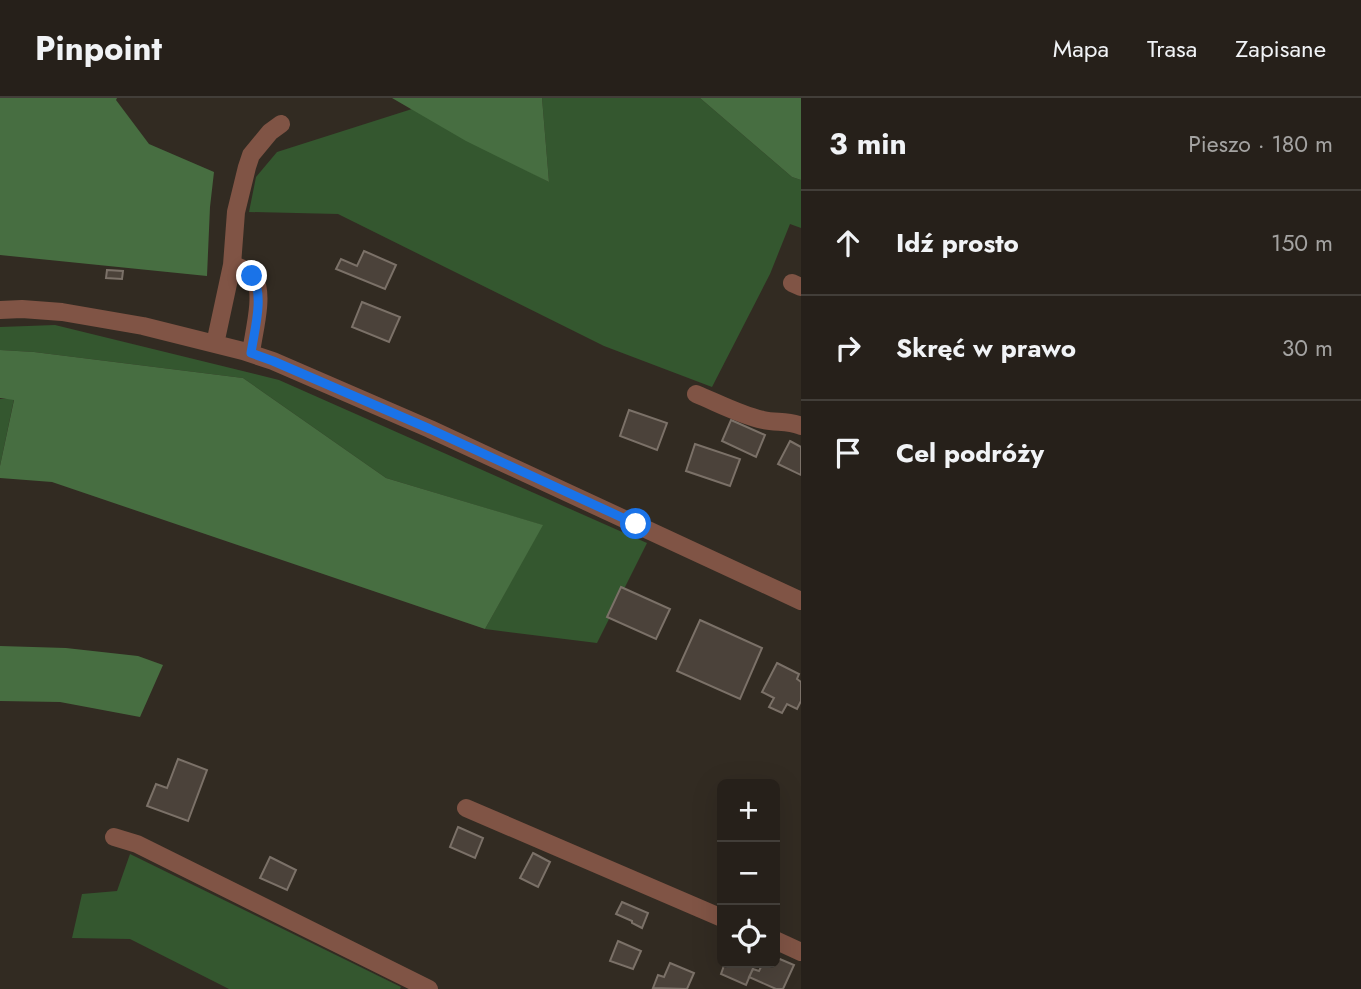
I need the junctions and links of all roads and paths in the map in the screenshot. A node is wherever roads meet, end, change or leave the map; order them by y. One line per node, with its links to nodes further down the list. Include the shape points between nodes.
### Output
1 (281, 124): 2 (street, via 251,155 236,212)
2 (232, 265): 4 (street); 5 (street, via 257,282)
3 (0, 310): 4 (street, via 62,312)
4 (215, 344): 5 (street)
5 (251, 353): 8 (street, via 430,429)
6 (696, 394): 7 (street, via 750,417)
7 (801, 426)
8 (801, 601)
9 (466, 808): 11 (street)
10 (114, 837): 14 (street, via 137,844)
11 (717, 916)
12 (780, 942): 13 (street)
13 (801, 952)
14 (429, 989)

